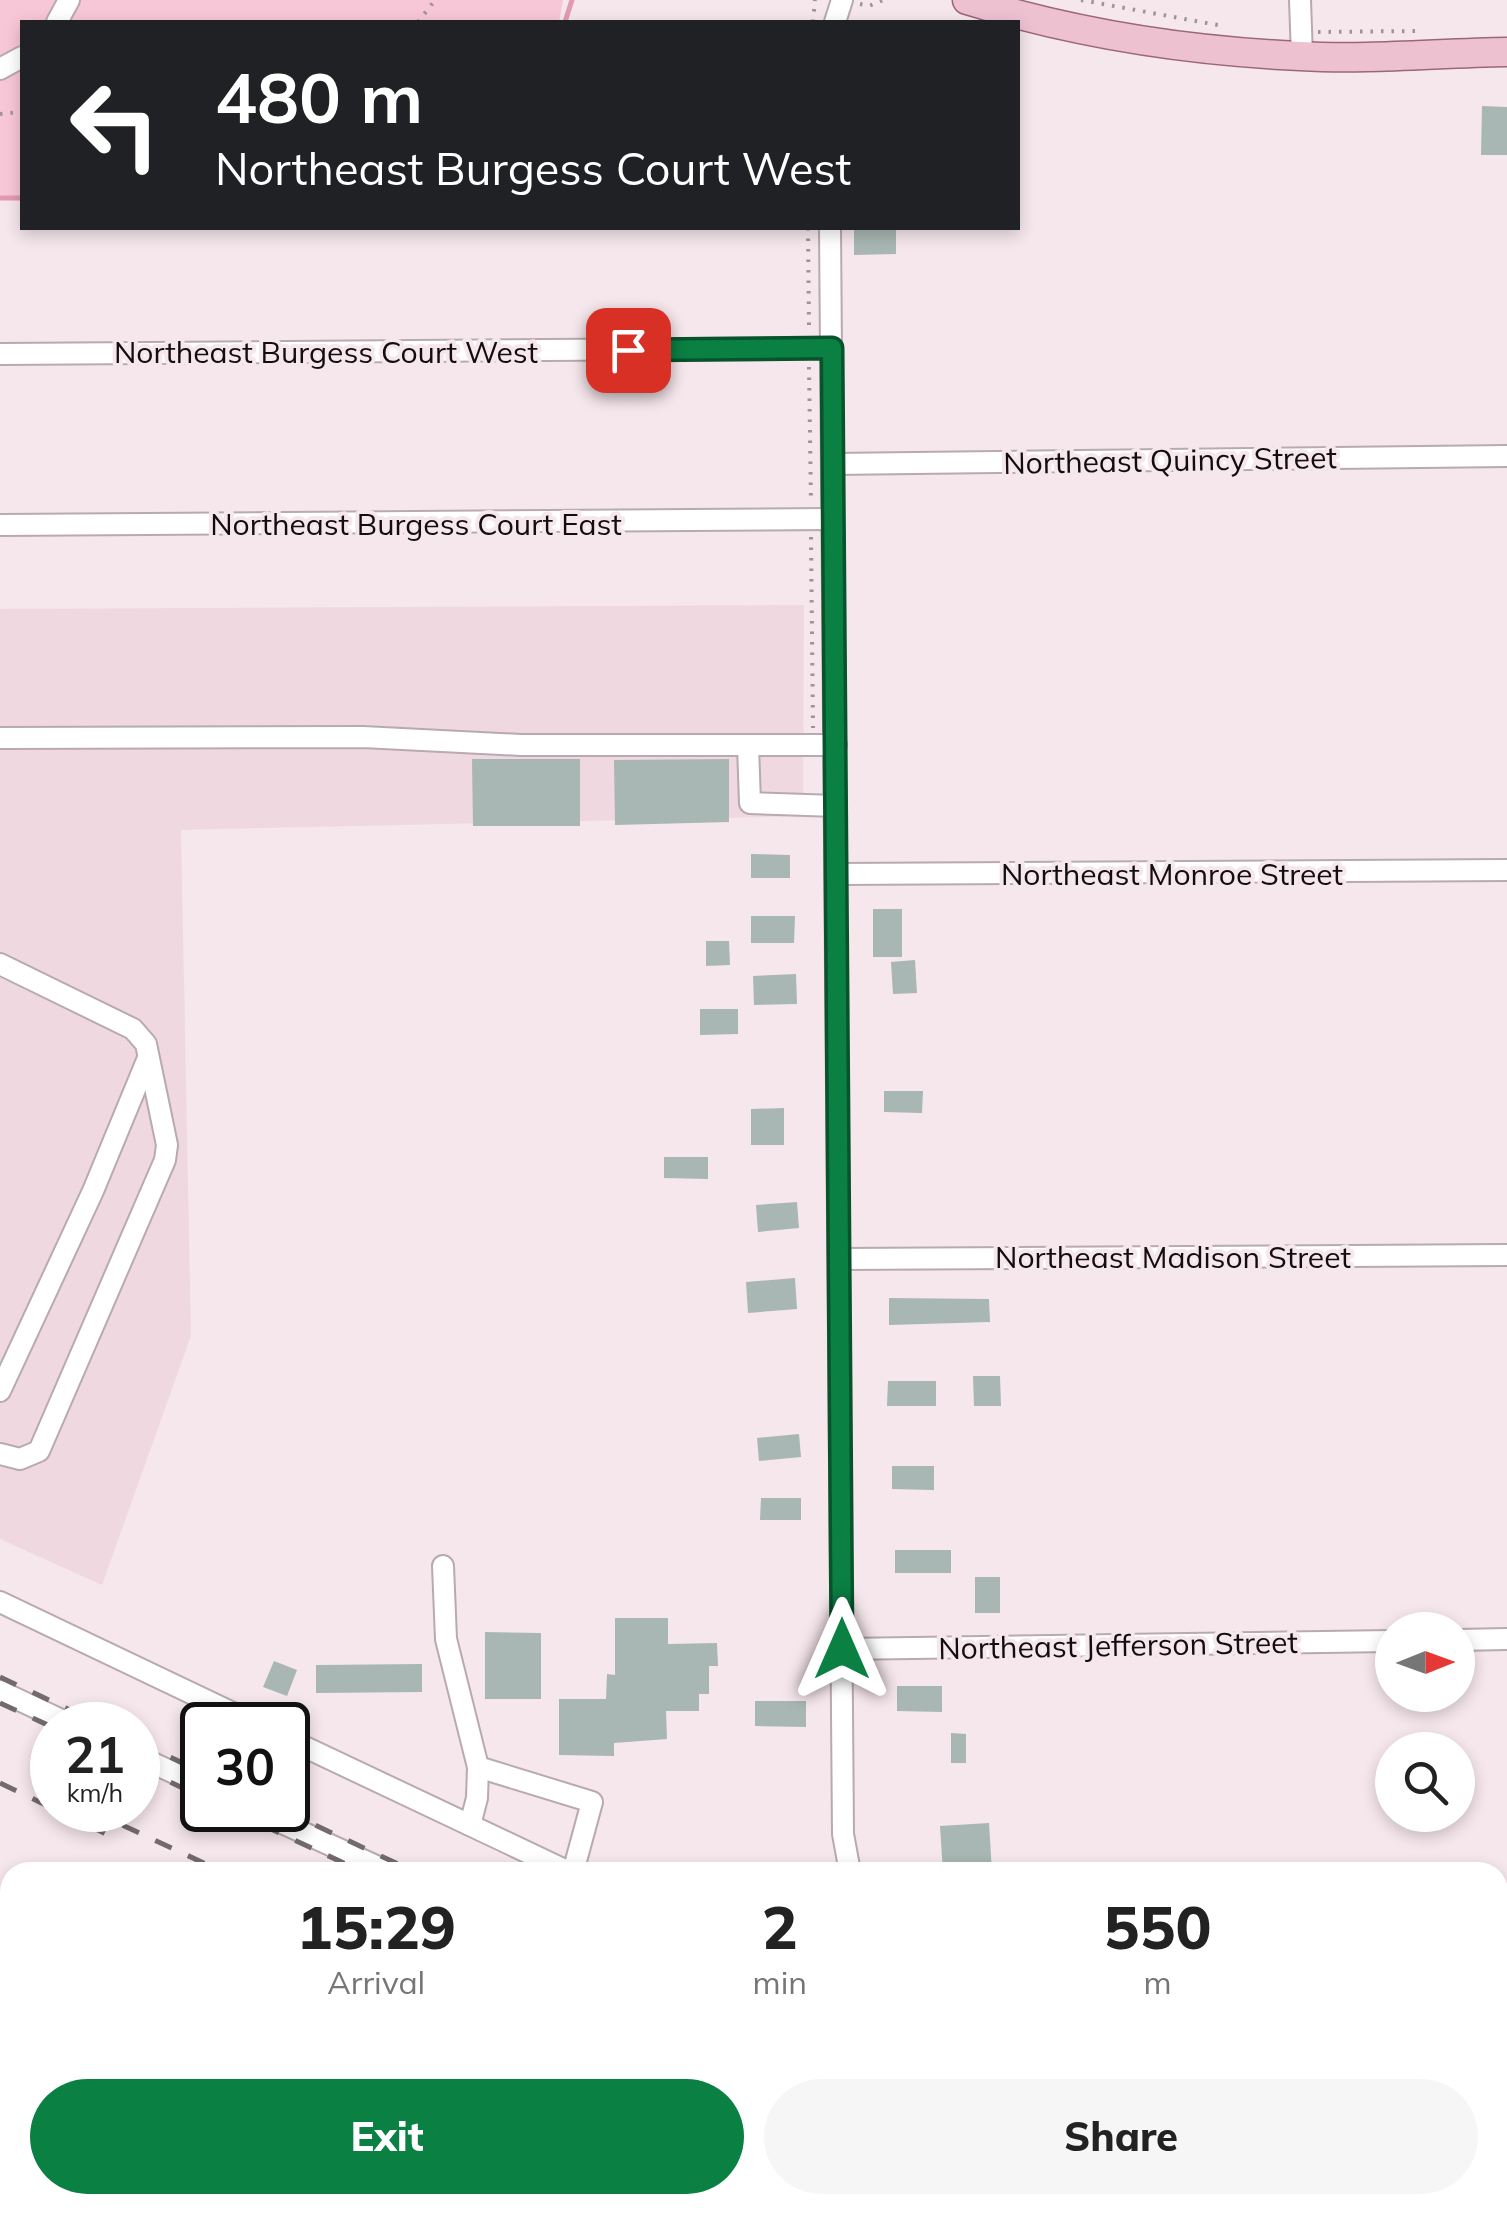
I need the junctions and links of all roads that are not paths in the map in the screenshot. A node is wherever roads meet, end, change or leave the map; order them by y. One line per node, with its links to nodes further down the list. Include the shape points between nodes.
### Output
1 (967, 0): 4 (main road, via 1150,41)
2 (1300, 0): 4 (street)
3 (1507, 52): 4 (main road)
4 (1302, 56)
5 (830, 230): 6 (street)
6 (832, 348): 7 (street, Northeast Burgess Court West); 9 (street)
7 (0, 354)
8 (1507, 456): 9 (street, Northeast Quincy Street)
9 (832, 464): 10 (street)
10 (832, 519): 11 (street, Northeast Burgess Court East); 14 (street)
11 (0, 525)
12 (0, 738): 13 (street)
13 (748, 745): 14 (street); 15 (street, via 750,802)
14 (836, 745): 15 (street)
15 (836, 806): 17 (street)
16 (1507, 870): 17 (street, Northeast Monroe Street)
17 (837, 874): 21 (street)
18 (0, 964): 19 (street, via 133,1029)
19 (149, 1056): 22 (street); 23 (street, via 165,1160 39,1451 20,1459)
20 (1507, 1255): 21 (street, Northeast Madison Street)
21 (840, 1258): 29 (street)
22 (0, 1392)
23 (0, 1454)
24 (443, 1566): 34 (street, via 446,1639)
25 (0, 1602): 31 (street)
26 (1507, 1639): 27 (street)
27 (1475, 1640)
28 (1375, 1641): 29 (street, Northeast Jefferson Street)
29 (842, 1649): 40 (street)
30 (0, 1691): 32 (street)
31 (210, 1702)
32 (30, 1705)
33 (310, 1749): 35 (street)
34 (478, 1767): 35 (street); 39 (street, via 592,1802)
35 (470, 1825): 38 (street)
36 (302, 1832): 37 (street)
37 (367, 1862)
38 (550, 1862)
39 (574, 1862)
40 (845, 1862)

